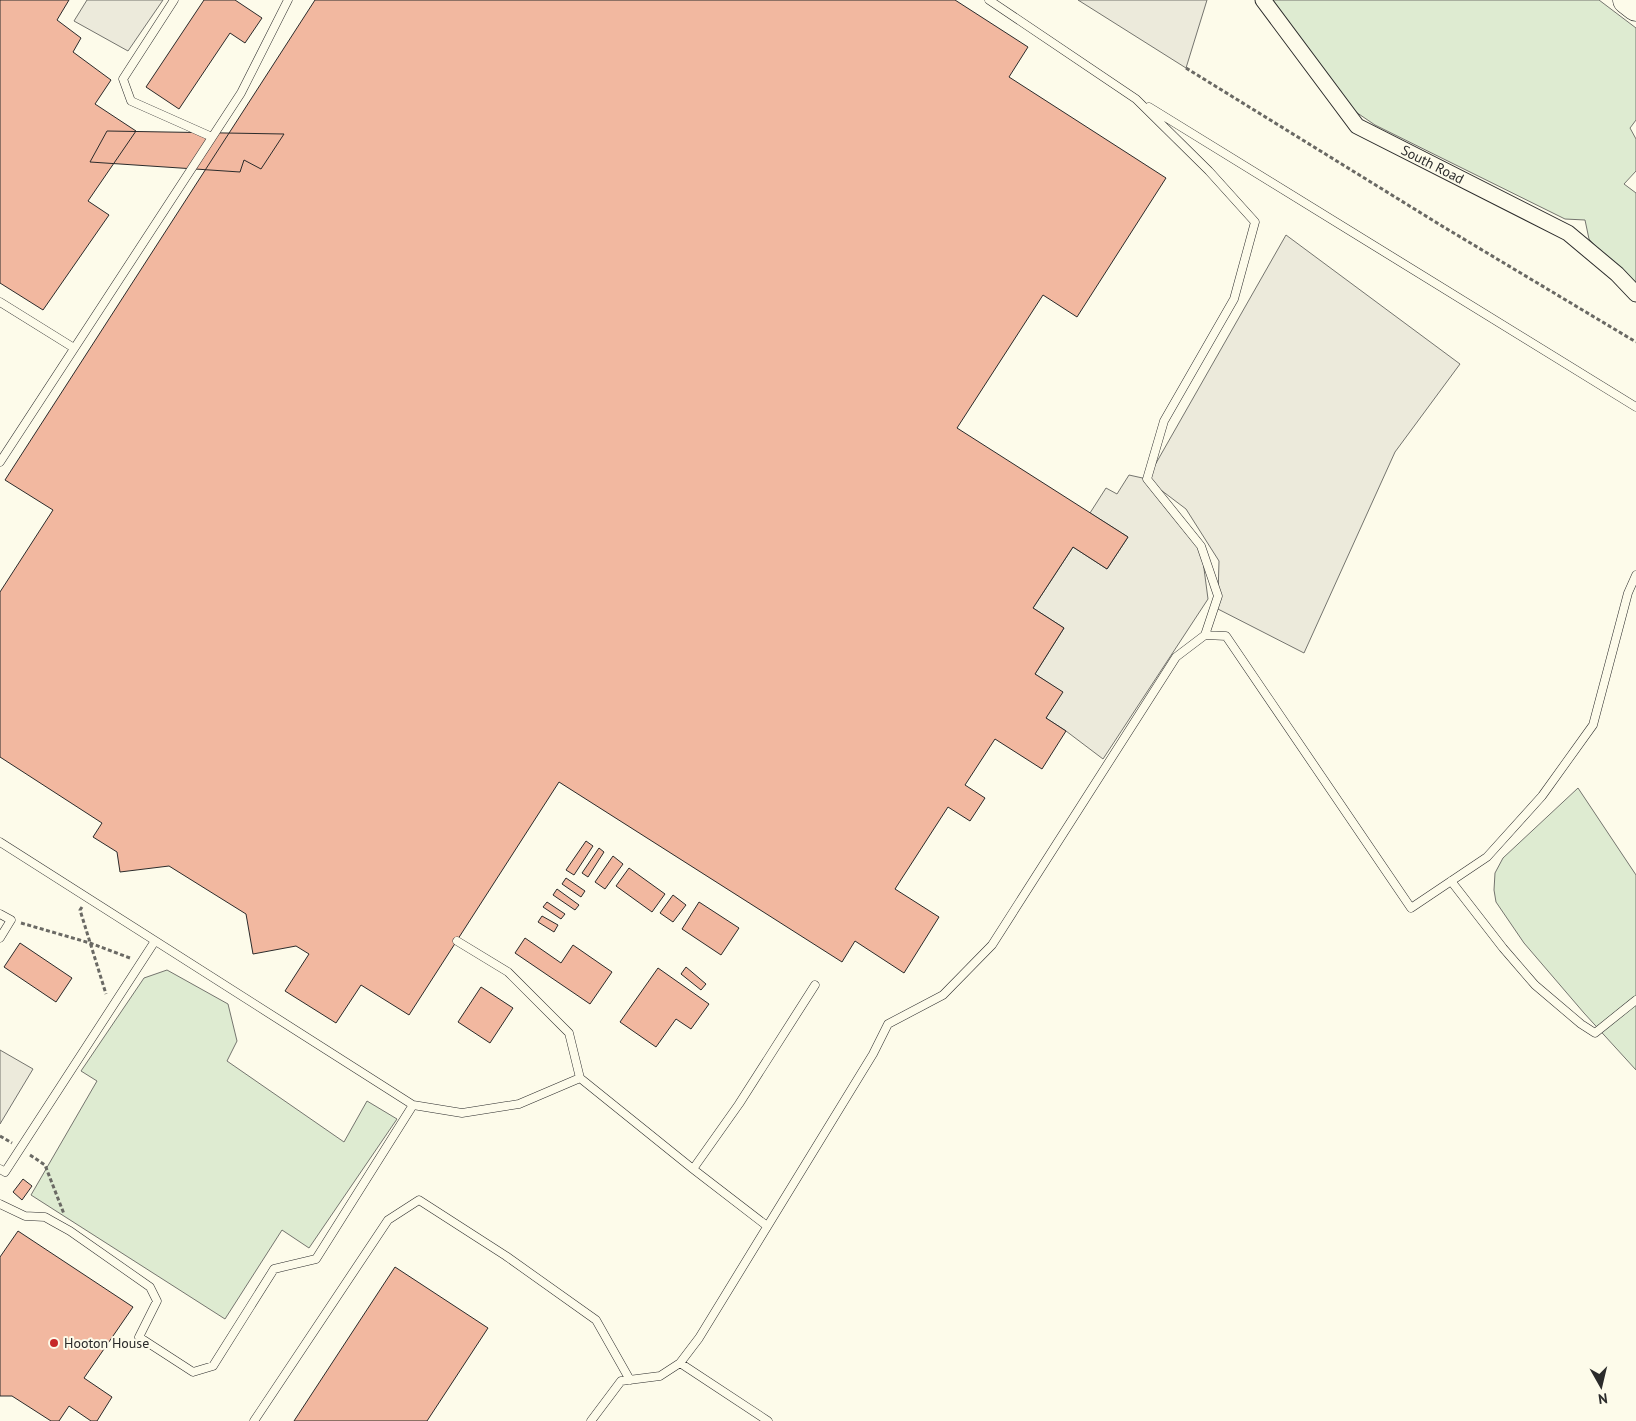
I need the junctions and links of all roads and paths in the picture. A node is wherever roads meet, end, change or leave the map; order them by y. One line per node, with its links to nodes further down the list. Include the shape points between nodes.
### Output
1 (174, 0): 9 (lane, via 122,79 131,101)
2 (288, 0): 9 (lane, via 241,93)
3 (989, 0): 8 (lane)
4 (1263, 0): 10 (street, South Road, via 1357,126 1568,233)
5 (1627, 0): 6 (highway)
6 (1636, 7)
7 (1186, 68): 12 (path)
8 (1136, 99): 14 (lane); 17 (lane, via 1255,222 1234,298 1164,421 1147,479 1201,546 1218,596)
9 (212, 137): 13 (lane)
10 (1636, 294)
11 (0, 302): 13 (lane)
12 (1636, 342)
13 (74, 348): 15 (lane)
14 (1636, 407)
15 (0, 462)
16 (1636, 575): 19 (lane, via 1628,593 1593,725 1542,796 1487,858)
17 (1205, 635): 19 (lane, via 1226,636 1411,908); 38 (lane, via 1176,657 992,944 943,995 888,1024)
18 (0, 842): 20 (lane)
19 (1452, 882): 29 (lane, via 1535,985 1595,1033)
20 (88, 898): 24 (lane); 26 (path, via 80,910)
21 (0, 914): 22 (lane)
22 (11, 920): 23 (lane); 26 (path)
23 (0, 938)
24 (154, 941): 27 (lane); 32 (lane)
25 (457, 941): 31 (lane, via 508,972 569,1033)
26 (90, 943): 27 (path); 30 (path)
27 (139, 964): 30 (lane)
28 (815, 985): 36 (lane)
29 (1636, 1000)
30 (111, 1008): 34 (lane)
31 (580, 1078): 32 (lane, via 519,1104 462,1113); 36 (lane)
32 (413, 1105): 39 (lane, via 316,1259 274,1269 214,1366 193,1372 138,1337 157,1301 150,1287)
33 (0, 1136): 34 (path)
34 (21, 1148): 35 (lane, via 5,1172); 39 (path, via 45,1164)
35 (0, 1169)
36 (693, 1169): 38 (lane)
37 (0, 1204): 39 (lane, via 25,1216 44,1217)
38 (768, 1226): 40 (lane)
39 (70, 1232)
40 (680, 1363): 41 (lane, via 660,1376); 44 (lane)
41 (630, 1380): 42 (lane, via 596,1320 419,1200 388,1220); 43 (lane, via 621,1381)
42 (254, 1421)
43 (592, 1421)
44 (768, 1421)

